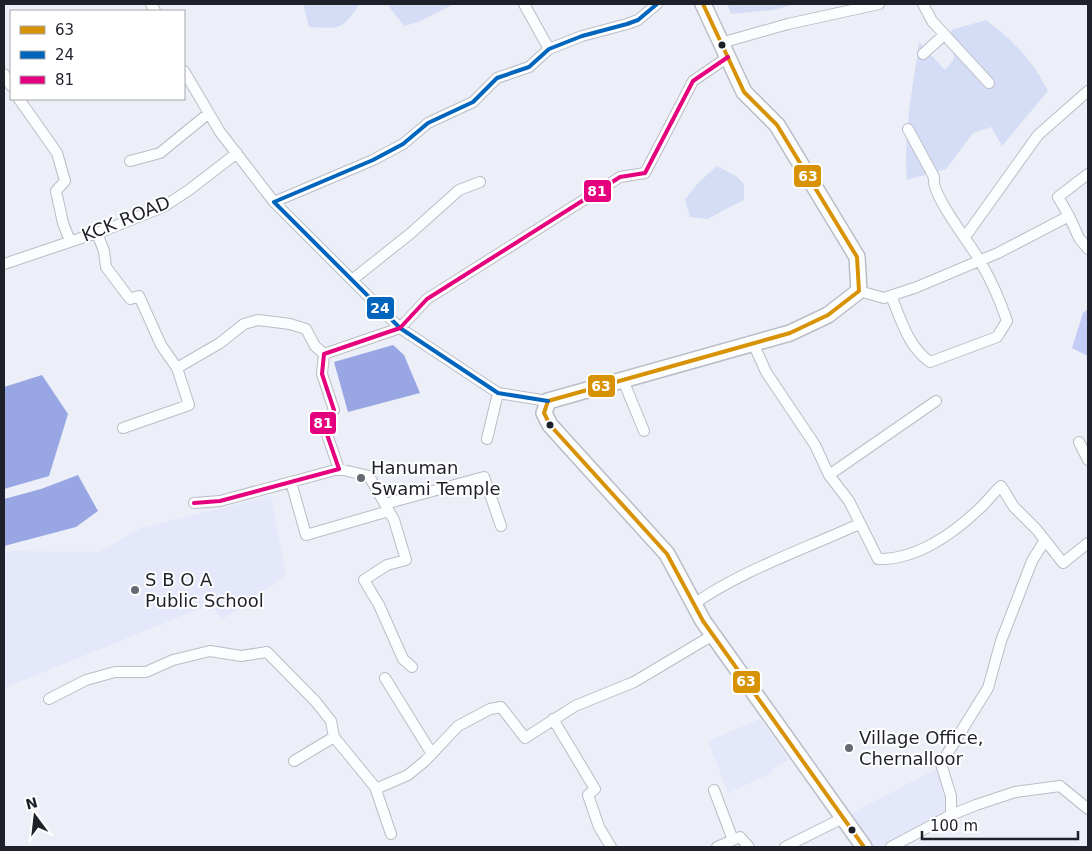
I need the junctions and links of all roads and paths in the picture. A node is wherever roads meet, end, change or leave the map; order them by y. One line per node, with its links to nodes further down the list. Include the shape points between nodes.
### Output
1 (524, 4): 7 (street)
2 (656, 4): 7 (street, via 638,20 582,36)
3 (703, 4): 8 (main road)
4 (879, 4): 8 (street, via 788,24)
5 (923, 4): 6 (street)
6 (944, 35): 9 (street); 11 (street)
7 (549, 50): 20 (street, via 529,67 497,78 472,102 428,123 403,144)
8 (725, 50): 29 (main road, via 744,92 777,125 857,257); 31 (street, via 693,80 645,173 620,177 612,182 428,299)
9 (923, 54)
10 (185, 73): 14 (street)
11 (989, 83)
12 (1088, 91): 23 (street, via 1038,135)
13 (20, 100): 24 (street, via 57,153 65,181 56,191)
14 (209, 113): 16 (street); 17 (street, via 160,153)
15 (908, 129): 23 (street, via 934,177 938,195)
16 (237, 153): 20 (street); 22 (street, KCK ROAD, via 163,207)
17 (130, 161)
18 (1088, 174): 21 (street, via 1058,197)
19 (480, 182): 28 (street, via 458,190)
20 (274, 202): 28 (street)
21 (1069, 216): 25 (street); 26 (street)
22 (97, 233): 24 (street, KCK ROAD); 34 (street, via 106,267 130,299 139,296 162,345)
23 (965, 236): 26 (street)
24 (70, 241): 27 (street, KCK ROAD)
25 (1088, 249)
26 (980, 260): 30 (street); 30 (street, via 1007,321 997,337 930,362 912,345)
27 (4, 264)
28 (352, 280): 31 (street)
29 (859, 291): 30 (street, via 876,297); 32 (main road, via 828,315)
30 (891, 296)
31 (400, 328): 33 (street); 36 (street)
32 (754, 343): 35 (main road); 45 (street, via 766,372 814,445)
33 (324, 354): 34 (street, via 315,346 306,329 258,320 244,324 220,343); 44 (street, via 322,374 334,410 323,423)
34 (177, 368): 39 (street, via 189,405)
35 (623, 380): 37 (main road); 40 (street)
36 (498, 392): 37 (street); 41 (street)
37 (548, 401): 53 (main road, via 544,413 550,426 667,554)
38 (936, 402): 45 (street)
39 (123, 428)
40 (644, 430)
41 (486, 439)
42 (1079, 442): 43 (street)
43 (1088, 460)
44 (339, 469): 46 (street); 48 (street, via 369,476)
45 (829, 475): 49 (street, via 849,502)
46 (291, 482): 47 (street, via 220,502); 48 (street, via 306,535)
47 (194, 503)
48 (387, 508): 50 (street, via 484,477); 55 (street, via 406,560 387,565 364,580 380,605 403,659)
49 (858, 524): 51 (street, via 878,559 902,556 950,534 1001,486 1014,506); 53 (street, via 743,576)
50 (502, 526)
51 (1045, 540): 52 (street, via 1064,563); 65 (street, via 1032,561 1001,641 988,688 941,764 951,796)
52 (1088, 543)
53 (694, 604): 54 (main road)
54 (713, 635): 58 (street, via 634,682 575,706); 66 (main road)
55 (412, 667)
56 (385, 678): 60 (street)
57 (49, 699): 59 (street, via 86,680 115,672 146,672 173,660 210,651 241,656 267,652 331,721)
58 (553, 719): 60 (street, via 525,738 501,707 496,707 458,726); 69 (street, via 595,789 588,795 599,827)
59 (334, 737): 61 (street); 62 (street)
60 (432, 754): 62 (street, via 408,775)
61 (294, 761)
62 (375, 787): 67 (street)
63 (714, 790): 68 (street)
64 (1088, 809): 65 (street, via 1060,786 1015,792)
65 (951, 815): 74 (street)
66 (843, 818): 72 (street); 73 (main road)
67 (391, 834)
68 (733, 840): 70 (street); 71 (street, via 740,837)
69 (611, 847)
70 (717, 847)
71 (749, 847)
72 (785, 847)
73 (864, 847)
74 (891, 847)

